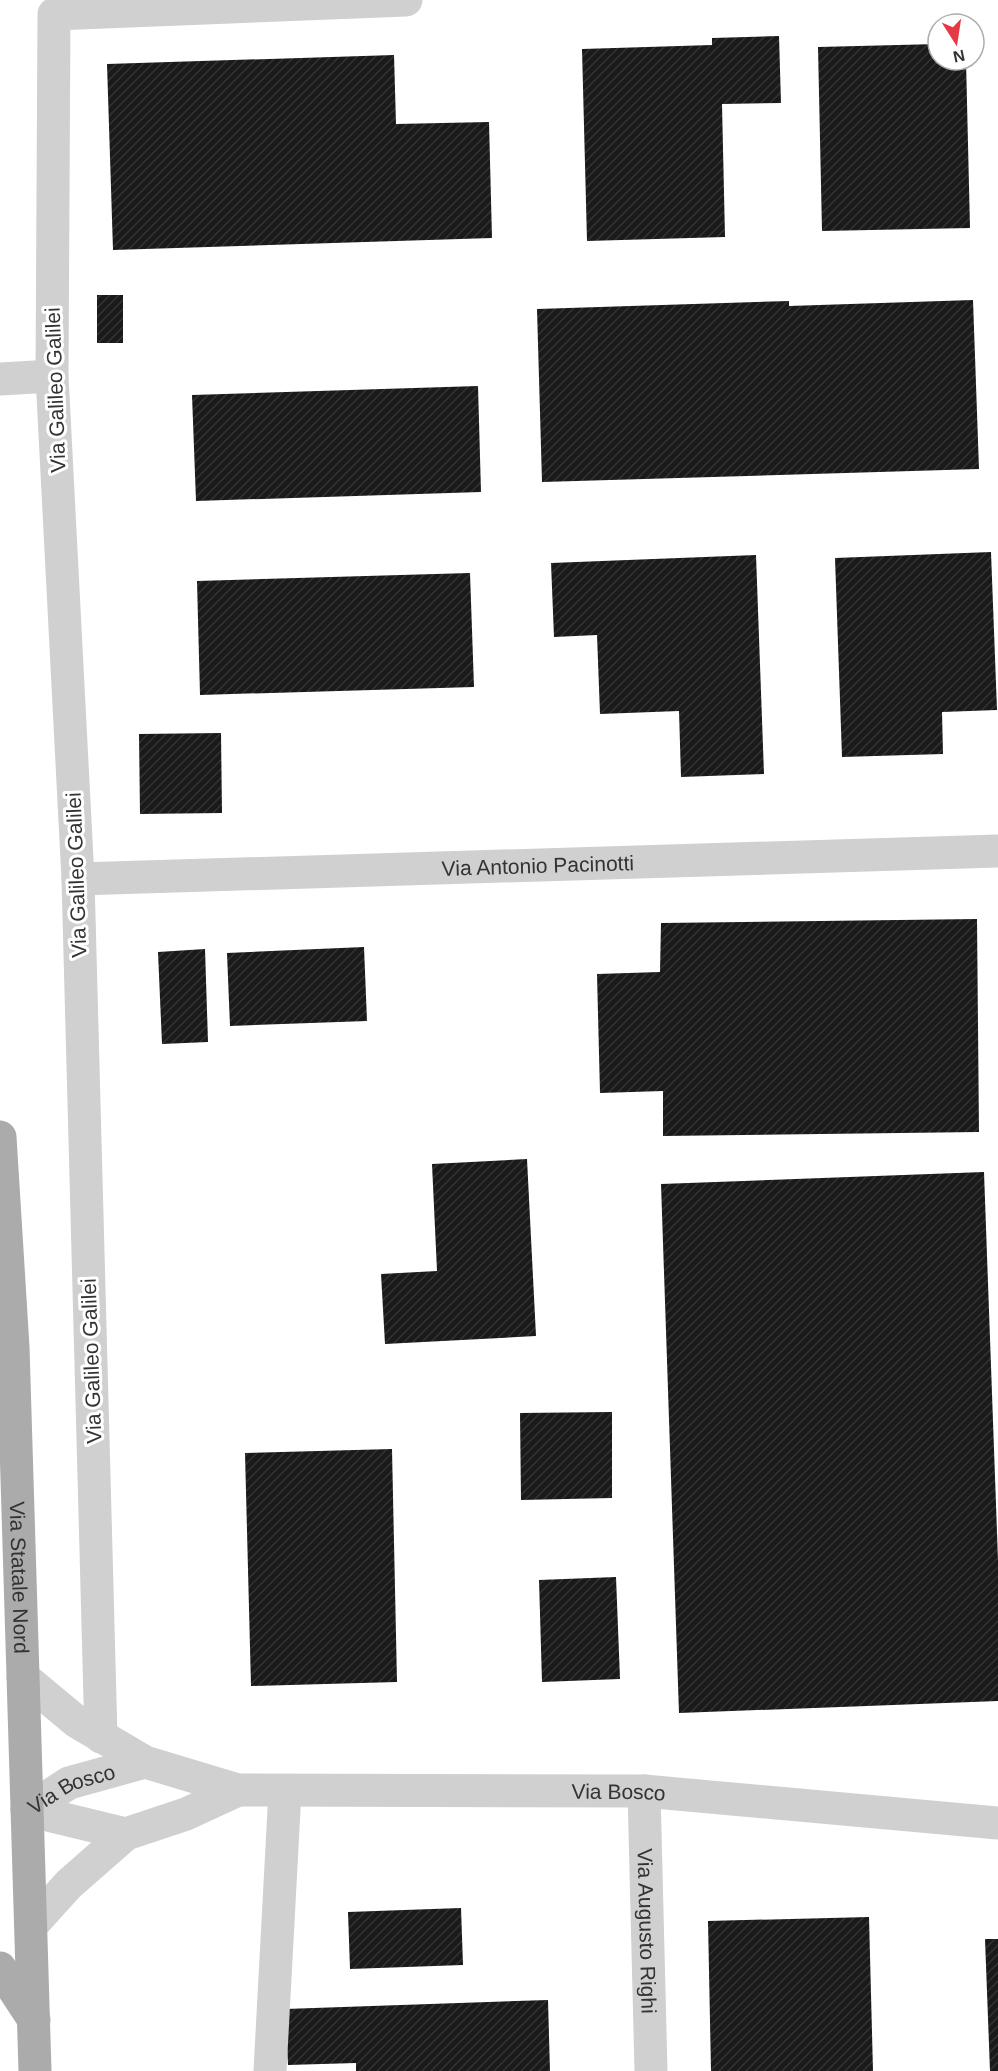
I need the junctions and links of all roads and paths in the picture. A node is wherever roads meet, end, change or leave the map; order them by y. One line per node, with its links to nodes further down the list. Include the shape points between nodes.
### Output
1 (406, 0): 2 (street, Via Galileo Galilei, via 54,15)
2 (52, 376): 3 (street); 5 (street, Via Galileo Galilei)
3 (0, 379)
4 (998, 851): 5 (street, Via Antonio Pacinotti)
5 (78, 879): 10 (street, Via Galileo Galilei)
6 (0, 1137): 7 (main road, Via Statale Nord)
7 (7, 1347): 8 (main road, Via Statale Nord)
8 (23, 1677): 9 (main road); 10 (street, Via Bosco); 15 (main road, Via Statale Nord, via 25,1765)
9 (0, 1701)
10 (101, 1737): 11 (street, Via Bosco)
11 (145, 1762): 12 (street, Via Bosco); 15 (street, Via Bosco, via 69,1783)
12 (238, 1791): 13 (street, Via Bosco); 17 (street, Via Bosco)
13 (285, 1791): 14 (street, Via Bosco); 22 (street)
14 (644, 1791): 16 (street, Via Bosco); 23 (street, Via Augusto Righi)
15 (9, 1809): 17 (street, Via Bosco); 18 (main road)
16 (998, 1823)
17 (126, 1834): 18 (street, Via Bosco, via 69,1884)
18 (31, 1926): 20 (main road)
19 (0, 1968): 20 (main road)
20 (34, 2020): 21 (main road)
21 (35, 2071)
22 (270, 2071)
23 (651, 2071)

